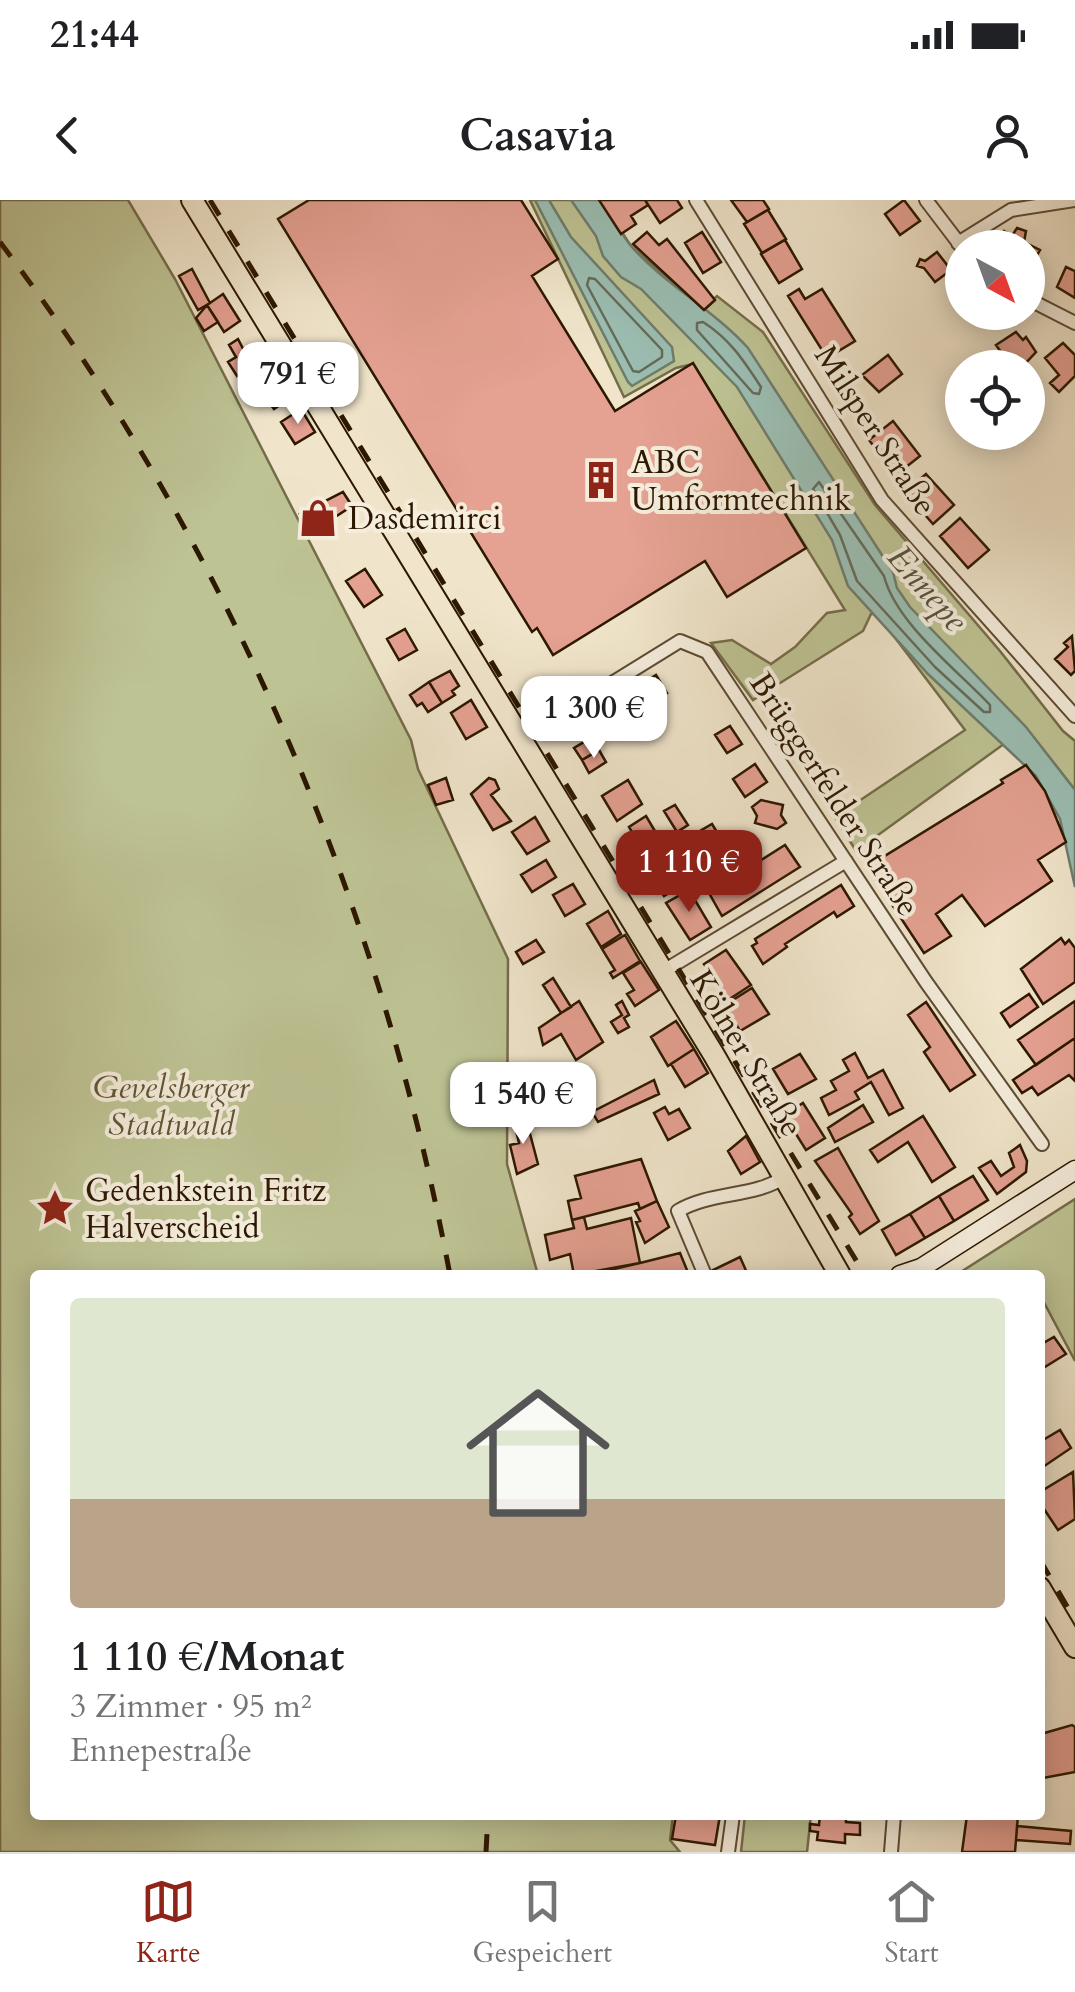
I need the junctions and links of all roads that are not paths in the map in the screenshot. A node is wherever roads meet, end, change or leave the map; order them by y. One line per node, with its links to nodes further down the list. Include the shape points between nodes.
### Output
1 (192, 200): 10 (main road, Kölner Straße)
2 (696, 200): 9 (street, Milsper Straße, via 882,500)
3 (926, 200): 5 (street)
4 (1075, 200): 6 (street, via 1011,210)
5 (949, 230)
6 (982, 230)
7 (1045, 307): 8 (street)
8 (1075, 322)
9 (1075, 716)
10 (520, 740): 11 (street, Brüggerfelder Straße, via 680,641 707,652); 12 (main road, Kölner Straße)
11 (846, 861): 12 (street); 13 (street, Brüggerfelder Straße)
12 (662, 972): 15 (main road, Kölner Straße)
13 (1042, 1144)
14 (1075, 1170): 18 (main road)
15 (786, 1176): 16 (street, via 763,1189 678,1211); 17 (main road, Kölner Straße)
16 (703, 1270)
17 (842, 1270)
18 (920, 1270)
19 (1045, 1596): 20 (main road)
20 (1075, 1647)
21 (732, 1820): 23 (street)
22 (893, 1820): 24 (street)
23 (728, 1852)
24 (890, 1852)

